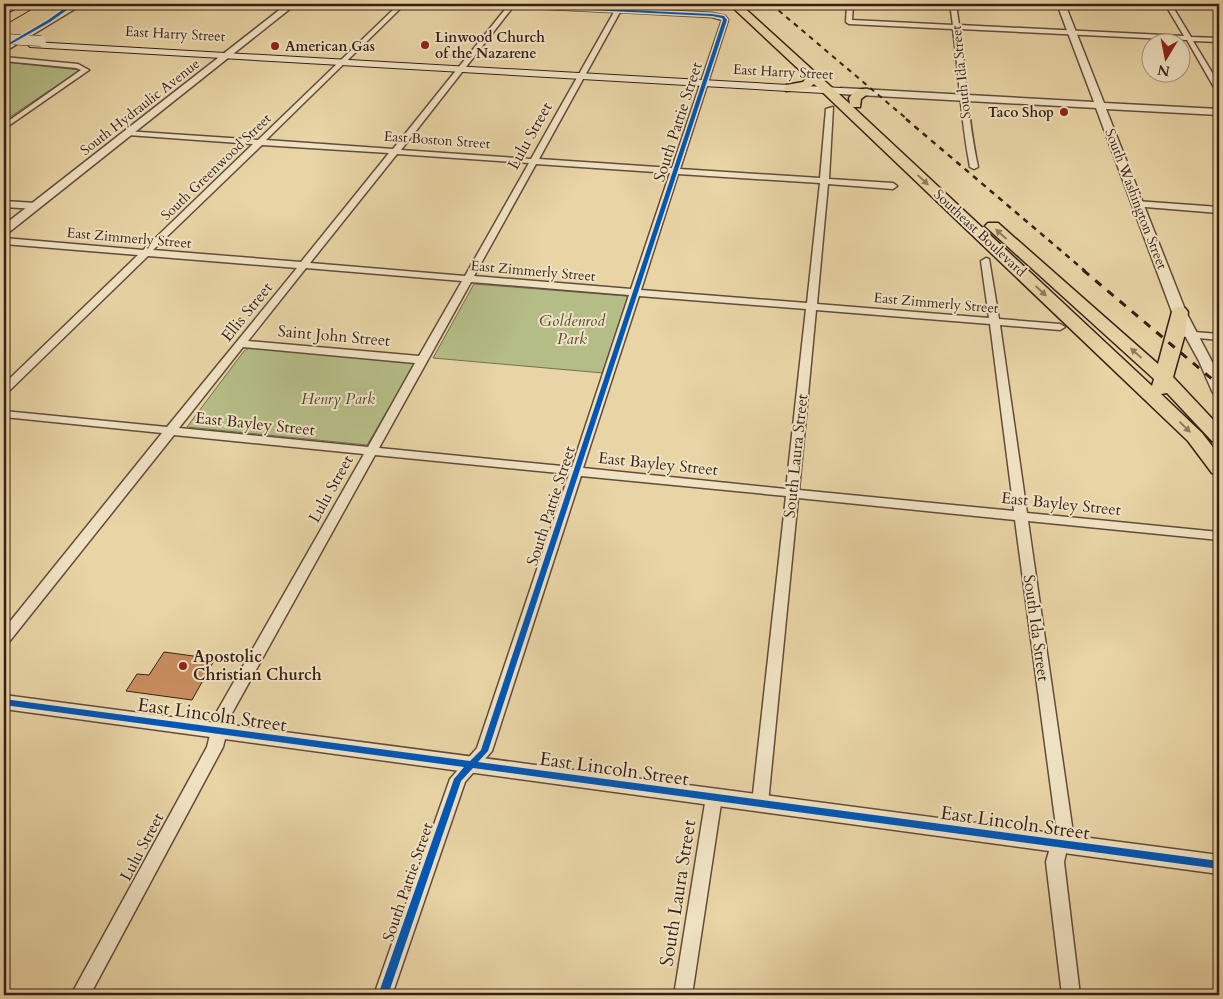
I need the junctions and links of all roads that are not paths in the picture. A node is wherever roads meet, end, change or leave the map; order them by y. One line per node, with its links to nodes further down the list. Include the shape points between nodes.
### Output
1 (27, 4): 16 (highway)
2 (34, 4): 17 (highway)
3 (80, 4): 27 (street)
4 (259, 4): 14 (street)
5 (402, 4): 30 (street, South Greenwood Street)
6 (489, 4): 7 (street)
7 (512, 4): 15 (street); 31 (street, Ellis Street)
8 (734, 4): 33 (main road, Southeast Boulevard)
9 (744, 4): 37 (main road, Southeast Boulevard)
10 (850, 4): 18 (street, via 849,22)
11 (953, 4): 18 (street, South Ida Street)
12 (1061, 4): 20 (street, South Washington Street)
13 (1168, 4): 19 (street)
14 (290, 6): 28 (street, South Hydraulic Avenue)
15 (620, 7): 32 (street, Lulu Street); 34 (street, South Pattie Street, via 723,16 725,20)
16 (4, 17)
17 (4, 21)
18 (956, 27): 20 (street); 38 (street, South Ida Street)
19 (1186, 32)
20 (1072, 33): 21 (street); 40 (street, South Washington Street)
21 (1140, 36)
22 (4, 39): 25 (main road, East Harry Street, bridge)
23 (1190, 39): 24 (street); 36 (street)
24 (1219, 40)
25 (37, 43): 26 (main road, East Harry Street); 28 (main road, East Harry Street)
26 (4, 44)
27 (4, 50)
28 (229, 54): 30 (main road, East Harry Street); 44 (street, South Hydraulic Avenue)
29 (4, 60): 43 (street, via 78,66 86,70)
30 (344, 61): 31 (main road, East Harry Street); 45 (street, South Greenwood Street)
31 (462, 68): 32 (main road, East Harry Street); 46 (street, Ellis Street)
32 (582, 75): 34 (main road, East Harry Street); 47 (street, Lulu Street)
33 (814, 77): 35 (main road, via 807,85); 37 (main road, Southeast Boulevard)
34 (706, 83): 35 (main road, East Harry Street); 49 (street, South Pattie Street)
35 (790, 88): 37 (main road, East Harry Street)
36 (1219, 89)
37 (835, 90): 39 (main road, Southeast Boulevard); 74 (main road, Southeast Boulevard, one-way to 74)
38 (965, 97): 39 (street); 40 (street); 48 (street, South Ida Street)
39 (860, 98): 71 (main road, Southeast Boulevard, one-way to 39)
40 (1100, 105): 42 (street); 53 (street, South Washington Street)
41 (830, 109): 50 (street, South Laura Street)
42 (1219, 112)
43 (4, 127)
44 (128, 133): 45 (street, East Boston Street); 54 (street, South Hydraulic Avenue)
45 (260, 142): 46 (street, East Boston Street); 58 (street, South Greenwood Street)
46 (396, 151): 47 (street, East Boston Street); 60 (street, Ellis Street)
47 (535, 161): 49 (street, East Boston Street); 61 (street, Lulu Street)
48 (974, 167)
49 (676, 170): 50 (street, East Boston Street); 62 (street, South Pattie Street)
50 (824, 180): 51 (street, East Boston Street); 63 (street, South Laura Street)
51 (893, 186)
52 (4, 204): 54 (street)
53 (1136, 204): 55 (street); 64 (street, South Washington Street)
54 (36, 206): 56 (street, South Hydraulic Avenue)
55 (1219, 210)
56 (4, 231)
57 (4, 241): 58 (street, East Zimmerly Street)
58 (146, 253): 60 (street, East Zimmerly Street); 72 (street, South Greenwood Street)
59 (986, 261): 65 (street, South Ida Street)
60 (303, 266): 61 (street, East Zimmerly Street); 69 (street, Ellis Street)
61 (468, 279): 62 (street, East Zimmerly Street); 70 (street, Lulu Street)
62 (636, 293): 63 (street, East Zimmerly Street); 80 (street, South Pattie Street)
63 (811, 307): 65 (street, East Zimmerly Street); 81 (street, South Laura Street)
64 (1179, 312): 67 (main road)
65 (994, 321): 66 (street, East Zimmerly Street); 82 (street, South Ida Street)
66 (1060, 327)
67 (1184, 334): 68 (street); 71 (main road); 73 (street)
68 (1219, 337)
69 (241, 344): 70 (street, Saint John Street); 76 (street, Ellis Street)
70 (423, 360): 78 (street, Lulu Street)
71 (1162, 378): 74 (main road, via 1161,397); 77 (main road, Southeast Boulevard)
72 (4, 390)
73 (1219, 391)
74 (1166, 409): 79 (main road, Southeast Boulevard, one-way to 79, via 1195,437)
75 (4, 414): 76 (street, East Bayley Street)
76 (170, 432): 78 (street, East Bayley Street); 84 (street, Ellis Street)
77 (1219, 437)
78 (371, 452): 80 (street, East Bayley Street); 86 (street, Lulu Street, via 224,715)
79 (1219, 469)
80 (577, 472): 81 (street, East Bayley Street); 87 (street, South Pattie Street, via 484,751)
81 (792, 493): 82 (street, East Bayley Street); 89 (street, South Laura Street)
82 (1021, 516): 83 (street, East Bayley Street); 90 (street, South Ida Street, via 1064,826)
83 (1219, 536)
84 (4, 638)
85 (4, 702): 86 (street, East Lincoln Street)
86 (219, 730): 87 (street, East Lincoln Street); 92 (street, Lulu Street, via 215,747)
87 (472, 764): 88 (street, East Lincoln Street); 93 (street, South Pattie Street, via 458,779)
88 (714, 797): 89 (street, East Lincoln Street); 94 (street, South Laura Street)
89 (760, 804): 90 (street, East Lincoln Street)
90 (1060, 844): 91 (street, East Lincoln Street); 95 (street, South Ida Street, via 1055,862)
91 (1219, 865)
92 (80, 995)
93 (383, 995)
94 (684, 995)
95 (1071, 995)

